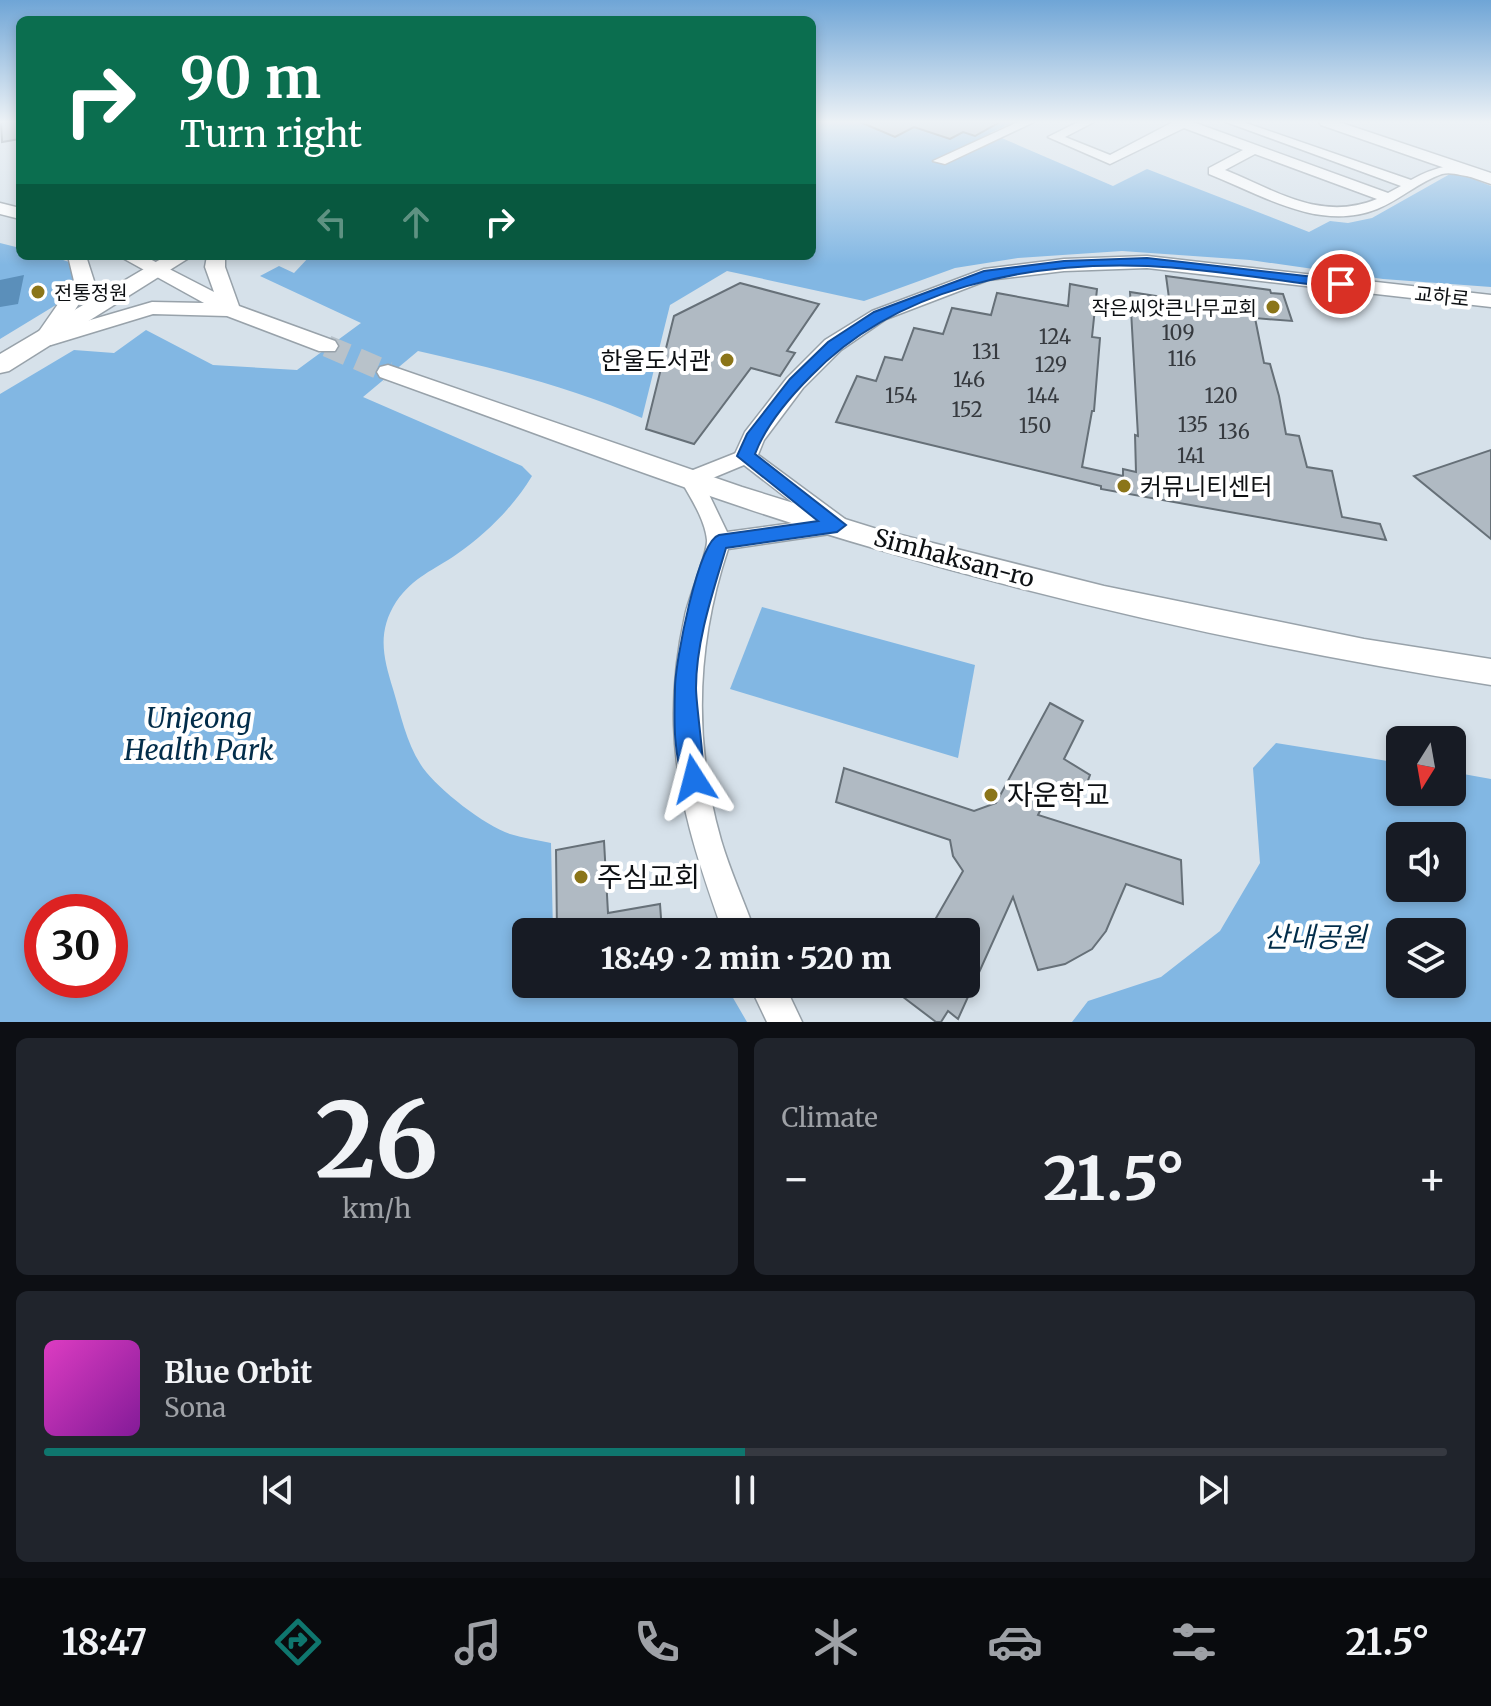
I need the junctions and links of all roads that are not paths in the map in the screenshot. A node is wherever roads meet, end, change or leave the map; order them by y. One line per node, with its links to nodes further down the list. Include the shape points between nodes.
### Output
1 (1216, 170): 9 (street, via 1334,215 1364,211)
2 (1311, 170): 9 (street)
3 (1368, 170): 8 (street)
4 (1443, 170): 6 (street)
5 (1452, 170): 7 (street)
6 (1437, 171): 8 (street)
7 (1486, 174)
8 (1412, 185): 9 (street)
9 (1388, 198)
10 (78, 260): 17 (street, via 84,281)
11 (137, 260): 14 (street)
12 (175, 260): 14 (main road)
13 (216, 260): 16 (street)
14 (161, 270): 16 (street); 17 (main road)
15 (1491, 301): 21 (street, 교하로, via 1147,262 984,275 879,315 833,345 795,383 753,438)
16 (230, 310): 17 (street, via 152,308); 18 (street)
17 (44, 340): 19 (main road)
18 (327, 346)
19 (0, 365)
20 (388, 372): 22 (street, Simhaksan-ro)
21 (746, 456): 22 (street); 23 (street)
22 (691, 479): 23 (street, Simhaksan-ro); 24 (street)
23 (837, 525): 24 (street); 25 (street, Simhaksan-ro, via 1104,598 1364,652)
24 (719, 542): 26 (street, via 705,578 685,685 688,749 706,838)
25 (1491, 672)
26 (734, 918)
27 (773, 998): 28 (street)
28 (785, 1022)

